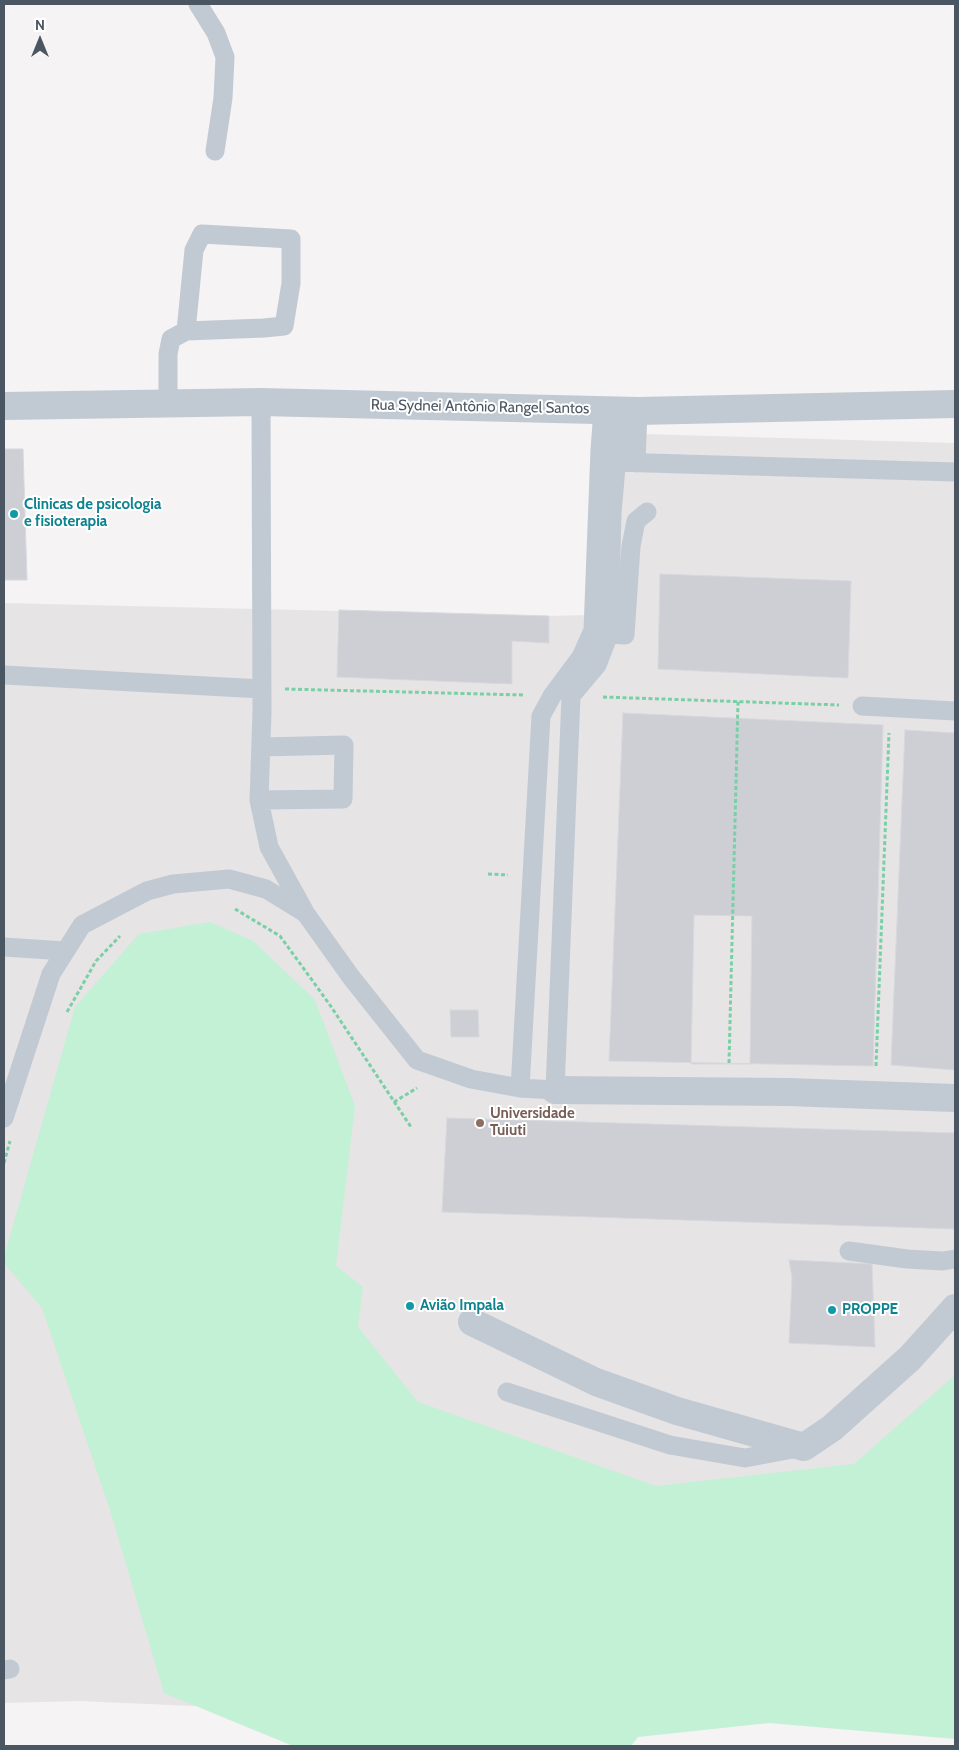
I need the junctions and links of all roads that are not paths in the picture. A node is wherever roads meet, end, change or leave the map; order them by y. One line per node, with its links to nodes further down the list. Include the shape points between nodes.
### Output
1 (198, 4): 2 (lane, via 226,57)
2 (215, 151)
3 (186, 331): 3 (lane, via 284,326 291,283 291,239 202,234 194,250); 5 (lane, via 171,339)
4 (261, 402): 5 (street, Rua Sydnei Antônio Rangel Santos); 8 (street, Rua Sydnei Antônio Rangel Santos); 15 (lane)
5 (168, 404): 7 (street, Rua Sydnei Antônio Rangel Santos)
6 (955, 404): 8 (street, Rua Sydnei Antônio Rangel Santos)
7 (4, 406)
8 (621, 410): 9 (lane); 10 (lane); 23 (lane, via 600,450 593,630 581,657 540,716)
9 (616, 462): 10 (lane); 13 (lane)
10 (636, 463): 11 (lane)
11 (955, 472)
12 (647, 512): 13 (lane, via 636,521 631,546 625,635)
13 (608, 634): 24 (lane, via 597,665 571,696)
14 (4, 676): 15 (lane)
15 (262, 689): 18 (lane)
16 (862, 706): 17 (lane)
17 (955, 711)
18 (262, 747): 19 (lane); 19 (lane, via 344,745 342,799)
19 (259, 800): 20 (lane, via 269,847)
20 (306, 914): 22 (lane, via 266,889 229,879 173,884 147,891 82,925); 23 (lane, via 416,1060 471,1079)
21 (4, 947): 22 (lane)
22 (65, 950): 26 (lane, via 51,974)
23 (520, 1088): 24 (lane)
24 (555, 1090): 25 (street)
25 (955, 1098)
26 (4, 1118)
27 (849, 1251): 28 (lane, via 907,1259)
28 (955, 1259)
29 (955, 1308): 32 (street, via 910,1358 832,1428)
30 (472, 1322): 32 (street, via 596,1382 677,1411)
31 (507, 1392): 32 (lane, via 670,1445 746,1458)
32 (804, 1447)

